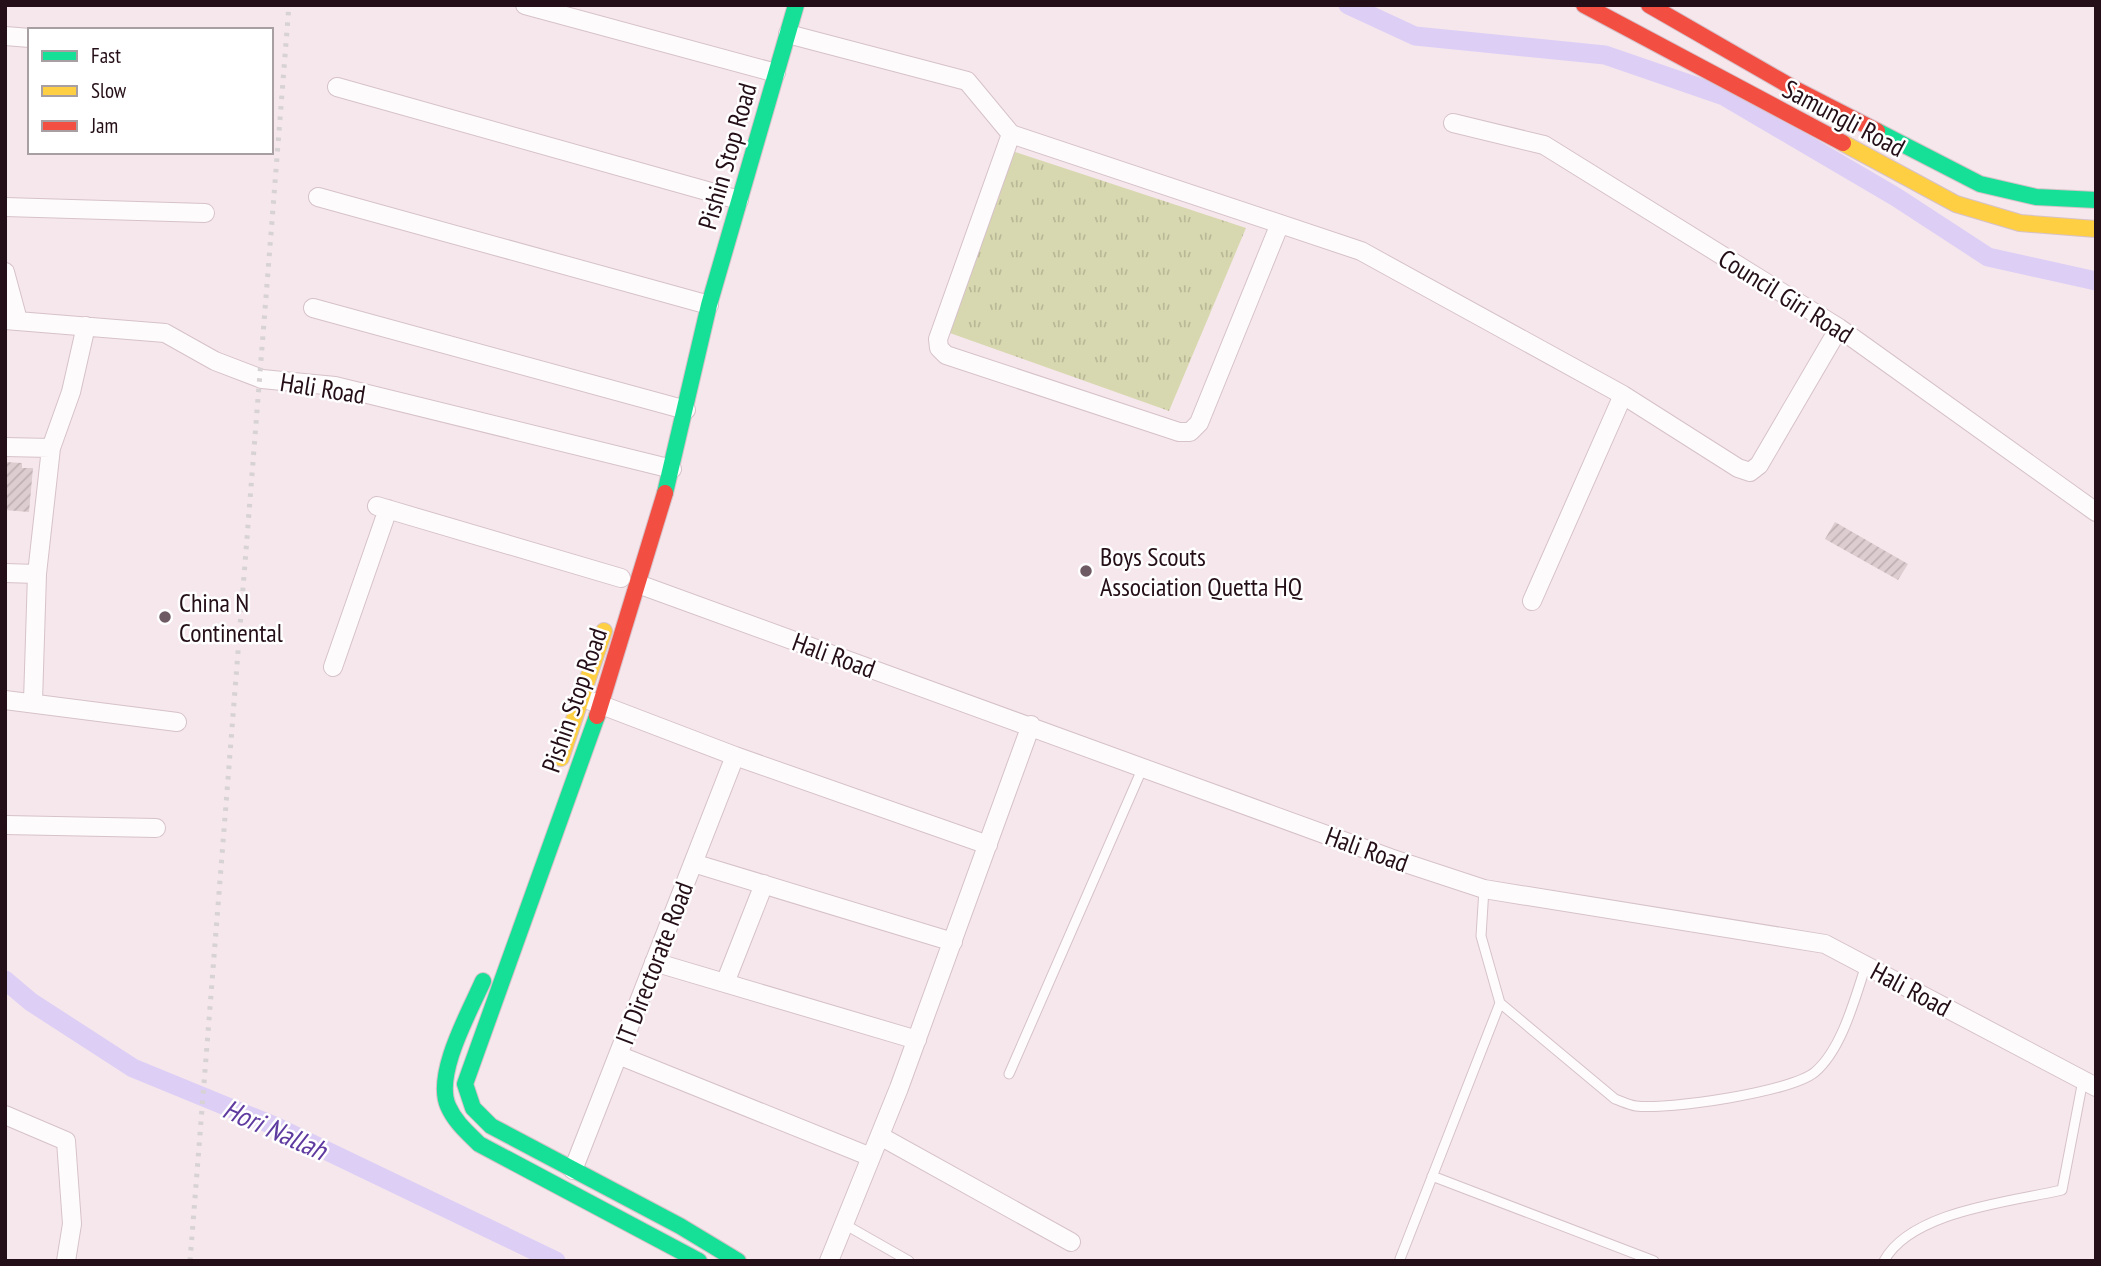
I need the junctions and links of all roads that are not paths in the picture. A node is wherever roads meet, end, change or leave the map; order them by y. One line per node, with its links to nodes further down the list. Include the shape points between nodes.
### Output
1 (526, 5): 9 (street)
2 (780, 5): 9 (main road, Pishin Stop Road)
3 (796, 5): 6 (main road, Pishin Stop Road)
4 (1584, 5): 19 (main road, Samungli Road, via 1956,204 2020,223)
5 (1649, 5): 15 (main road, Samungli Road, via 1795,89 1980,184 2036,197)
6 (788, 34): 9 (main road, Pishin Stop Road); 12 (street, via 967,81)
7 (5, 36): 8 (street)
8 (28, 38)
9 (769, 71): 14 (main road, Pishin Stop Road)
10 (337, 87): 14 (street)
11 (1453, 124): 25 (street, Council Giri Road, via 1544,145)
12 (1011, 134): 18 (street); 18 (street, via 938,339 946,355 1190,432 1199,423)
13 (318, 197): 21 (street)
14 (733, 198): 21 (main road, Pishin Stop Road)
15 (2096, 200)
16 (5, 206): 17 (street)
17 (205, 213)
18 (1279, 226): 26 (street, via 1361,251)
19 (2096, 229)
20 (5, 272): 23 (street)
21 (703, 303): 27 (main road, Pishin Stop Road)
22 (313, 308): 27 (street)
23 (12, 320): 24 (street, Hali Road)
24 (86, 326): 29 (street, via 71,392); 30 (street, Hali Road, via 165,333 262,379 335,386)
25 (1839, 328): 26 (street, via 1759,466 1750,471 1738,468); 31 (street, Council Giri Road)
26 (1623, 395): 35 (street)
27 (679, 408): 30 (main road, Pishin Stop Road)
28 (5, 447): 29 (street)
29 (51, 448): 33 (street)
30 (665, 467): 34 (main road, Pishin Stop Road); 34 (main road, Pishin Stop Road)
31 (2096, 512)
32 (5, 573): 33 (street)
33 (37, 574): 40 (street)
34 (626, 574): 37 (street, Hali Road, via 383,508); 41 (main road, Pishin Stop Road); 43 (street, Hali Road)
35 (1532, 601)
36 (609, 614): 38 (main road, Pishin Stop Road)
37 (333, 667)
38 (581, 698): 41 (street); 46 (main road, Pishin Stop Road)
39 (5, 699): 40 (street)
40 (33, 701): 42 (street)
41 (601, 704): 44 (street); 66 (main road, Pishin Stop Road, via 465,1084 473,1108 492,1126)
42 (177, 722)
43 (1031, 725): 45 (street, Hali Road); 49 (street)
44 (735, 756): 49 (street); 50 (street, IT Directorate Road)
45 (1143, 767): 52 (street, Hali Road); 61 (lane)
46 (558, 769)
47 (5, 825): 48 (street)
48 (156, 828)
49 (988, 845): 53 (street)
50 (694, 863): 51 (street); 55 (street, IT Directorate Road)
51 (764, 884): 53 (street); 57 (street)
52 (1484, 889): 56 (street, Hali Road, via 1825,944); 58 (lane, via 1481,936)
53 (953, 942): 59 (street)
54 (491, 961): 72 (main road, via 456,1043 444,1086 447,1104 459,1125 479,1144)
55 (654, 962): 57 (street); 60 (street, IT Directorate Road)
56 (1866, 965): 58 (lane, via 1844,1031 1815,1072 1777,1089 1693,1102 1636,1106 1615,1099); 62 (street, Hali Road)
57 (725, 983): 59 (street)
58 (1500, 1003): 67 (lane)
59 (917, 1040): 64 (street)
60 (618, 1055): 65 (street); 66 (street, IT Directorate Road)
61 (1009, 1074)
62 (2089, 1083): 77 (lane, via 2062,1190 1941,1218 1894,1244)
63 (5, 1115): 71 (street, via 66,1141 72,1224)
64 (880, 1136): 65 (street); 69 (street)
65 (871, 1157): 68 (street)
66 (573, 1170): 73 (main road, Pishin Stop Road)
67 (1432, 1176): 70 (lane); 76 (lane)
68 (844, 1224): 74 (street); 75 (lane)
69 (1071, 1242)
70 (1400, 1259)
71 (66, 1261)
72 (699, 1261)
73 (738, 1261)
74 (829, 1261)
75 (909, 1261)
76 (1654, 1261)
77 (1884, 1261)

